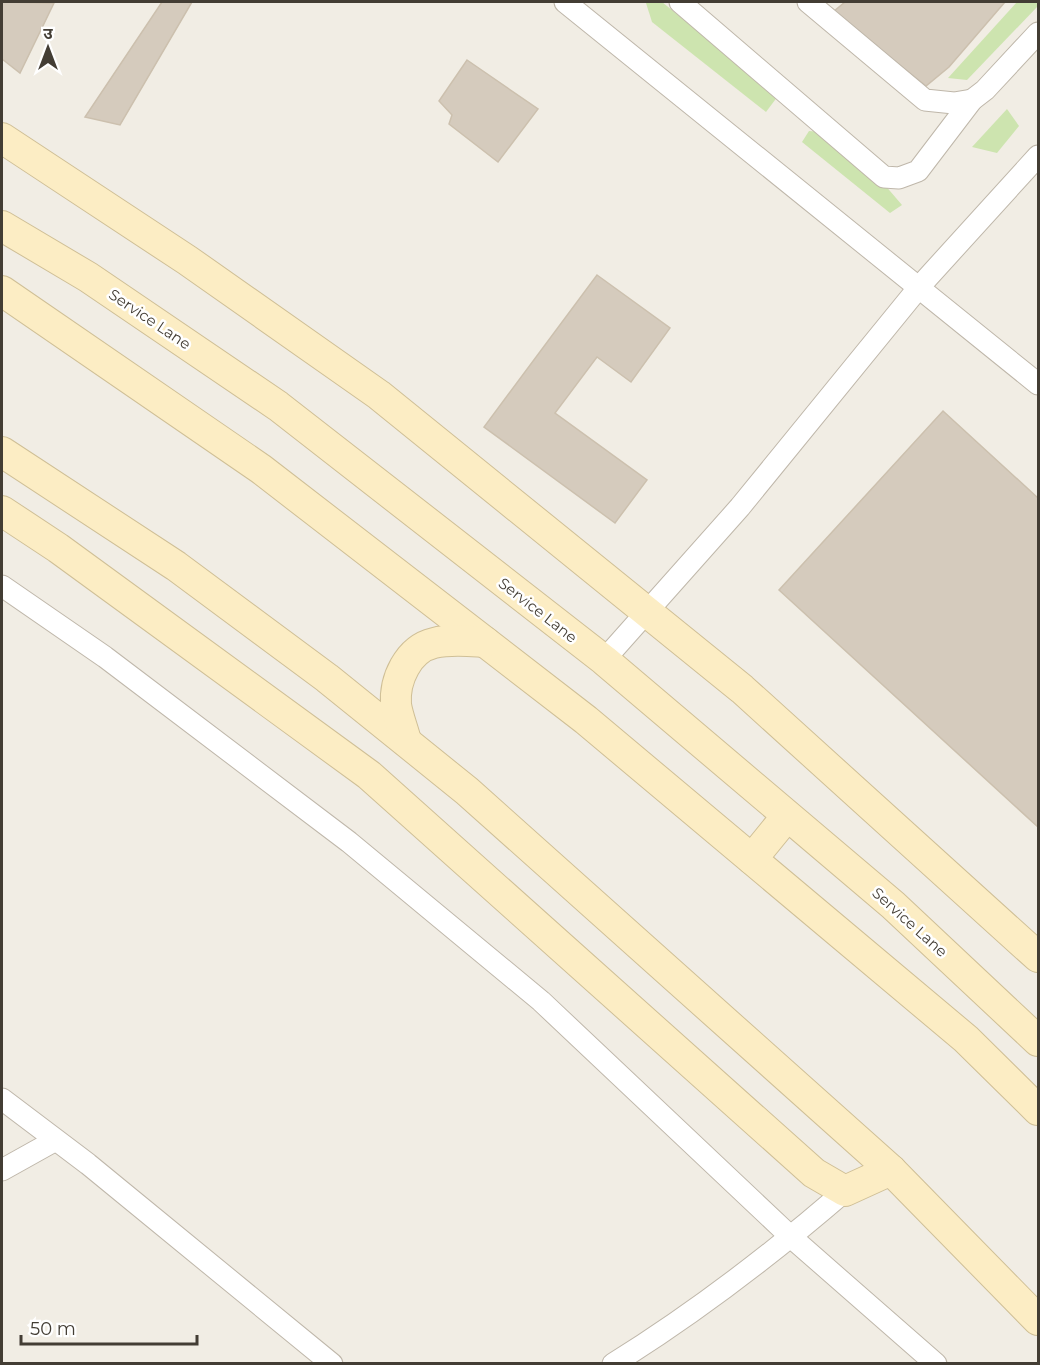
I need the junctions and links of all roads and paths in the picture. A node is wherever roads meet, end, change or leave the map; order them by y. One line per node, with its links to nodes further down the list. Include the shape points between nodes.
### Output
1 (565, 2): 9 (street)
2 (680, 2): 5 (street, via 884,177 899,178 918,171)
3 (808, 2): 5 (street, via 925,100)
4 (1038, 33): 5 (street)
5 (972, 100)
6 (2, 138): 15 (street, via 187,260 379,395)
7 (1038, 156): 9 (street)
8 (2, 226): 17 (street, Service Lane, via 88,277 278,406)
9 (920, 286): 11 (street); 15 (street, via 740,507)
10 (2, 291): 16 (street, via 261,469)
11 (1038, 384)
12 (2, 452): 18 (street, via 176,566)
13 (2, 511): 28 (street, via 369,775 814,1173)
14 (2, 586): 29 (street, via 105,657 349,842 541,1001)
15 (648, 612): 17 (street); 21 (street, via 742,689)
16 (485, 642): 18 (street, via 432,643 415,653 401,670 396,704); 20 (street, via 586,720)
17 (604, 660): 19 (street, Service Lane)
18 (406, 741): 27 (street)
19 (787, 816): 20 (street); 22 (street, Service Lane, via 893,905)
20 (752, 859): 24 (street, via 966,1039)
21 (1038, 957)
22 (1038, 1041)
23 (2, 1100): 25 (street)
24 (1038, 1110)
25 (54, 1141): 26 (street); 31 (street)
26 (2, 1170)
27 (891, 1170): 28 (street); 30 (street)
28 (844, 1191): 29 (street)
29 (791, 1237): 32 (street); 33 (street)
30 (1038, 1320)
31 (332, 1364)
32 (613, 1364)
33 (936, 1364)

